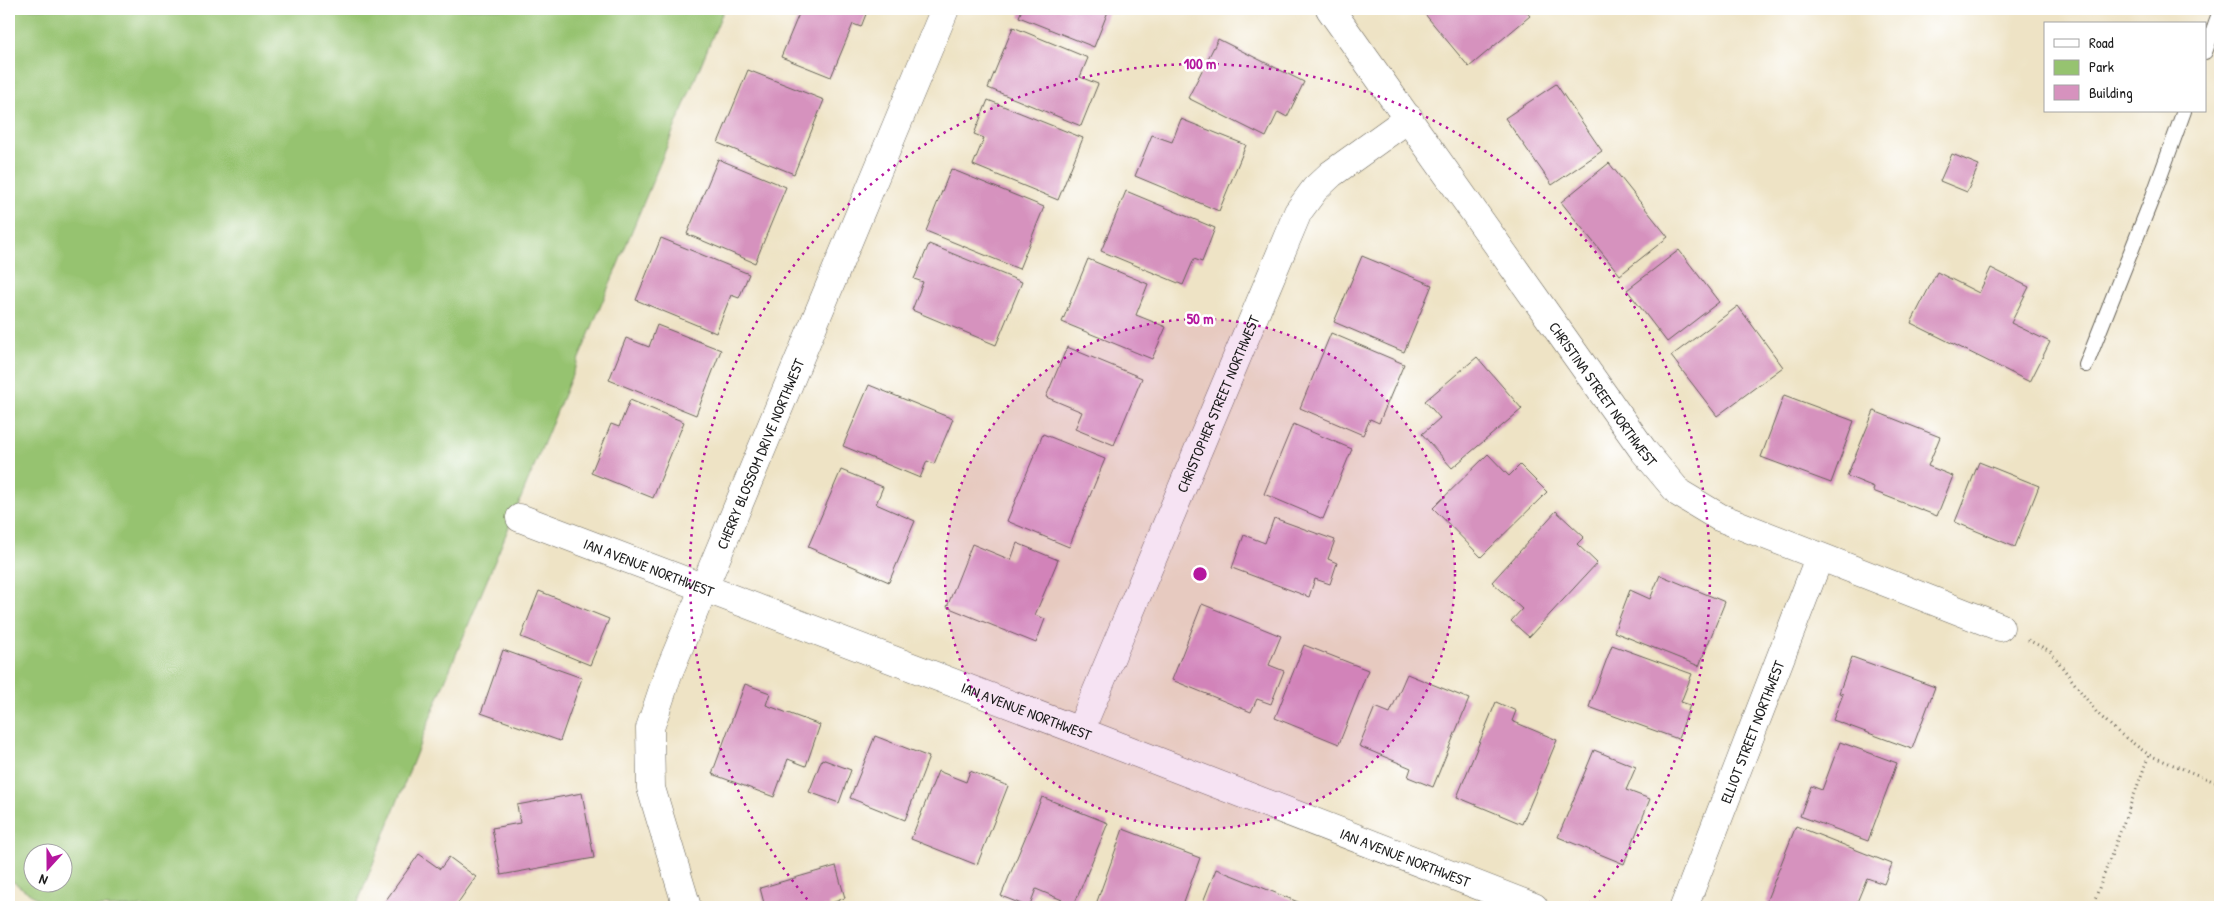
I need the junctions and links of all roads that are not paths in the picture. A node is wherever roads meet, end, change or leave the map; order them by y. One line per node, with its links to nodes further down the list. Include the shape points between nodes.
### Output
1 (945, 9): 10 (street, CHERRY BLOSSOM DRIVE NORTHWEST)
2 (1330, 9): 6 (street, CHRISTINA STREET NORTHWEST)
3 (2220, 11): 4 (lane)
4 (2206, 49)
5 (2184, 112): 7 (lane)
6 (1409, 118): 9 (street, CHRISTINA STREET NORTHWEST, via 1643,450 1679,493 1719,517); 12 (street, CHRISTOPHER STREET NORTHWEST, via 1331,174 1298,212)
7 (2086, 365)
8 (520, 518): 10 (street, IAN AVENUE NORTHWEST)
9 (1819, 558): 11 (street, CHRISTINA STREET NORTHWEST); 15 (street, ELLIOT STREET NORTHWEST)
10 (703, 588): 12 (street, IAN AVENUE NORTHWEST); 13 (street, CHERRY BLOSSOM DRIVE NORTHWEST, via 650,728 651,788)
11 (2000, 627)
12 (1080, 731): 14 (street, IAN AVENUE NORTHWEST)
13 (687, 907)
14 (1534, 907)
15 (1684, 907)

